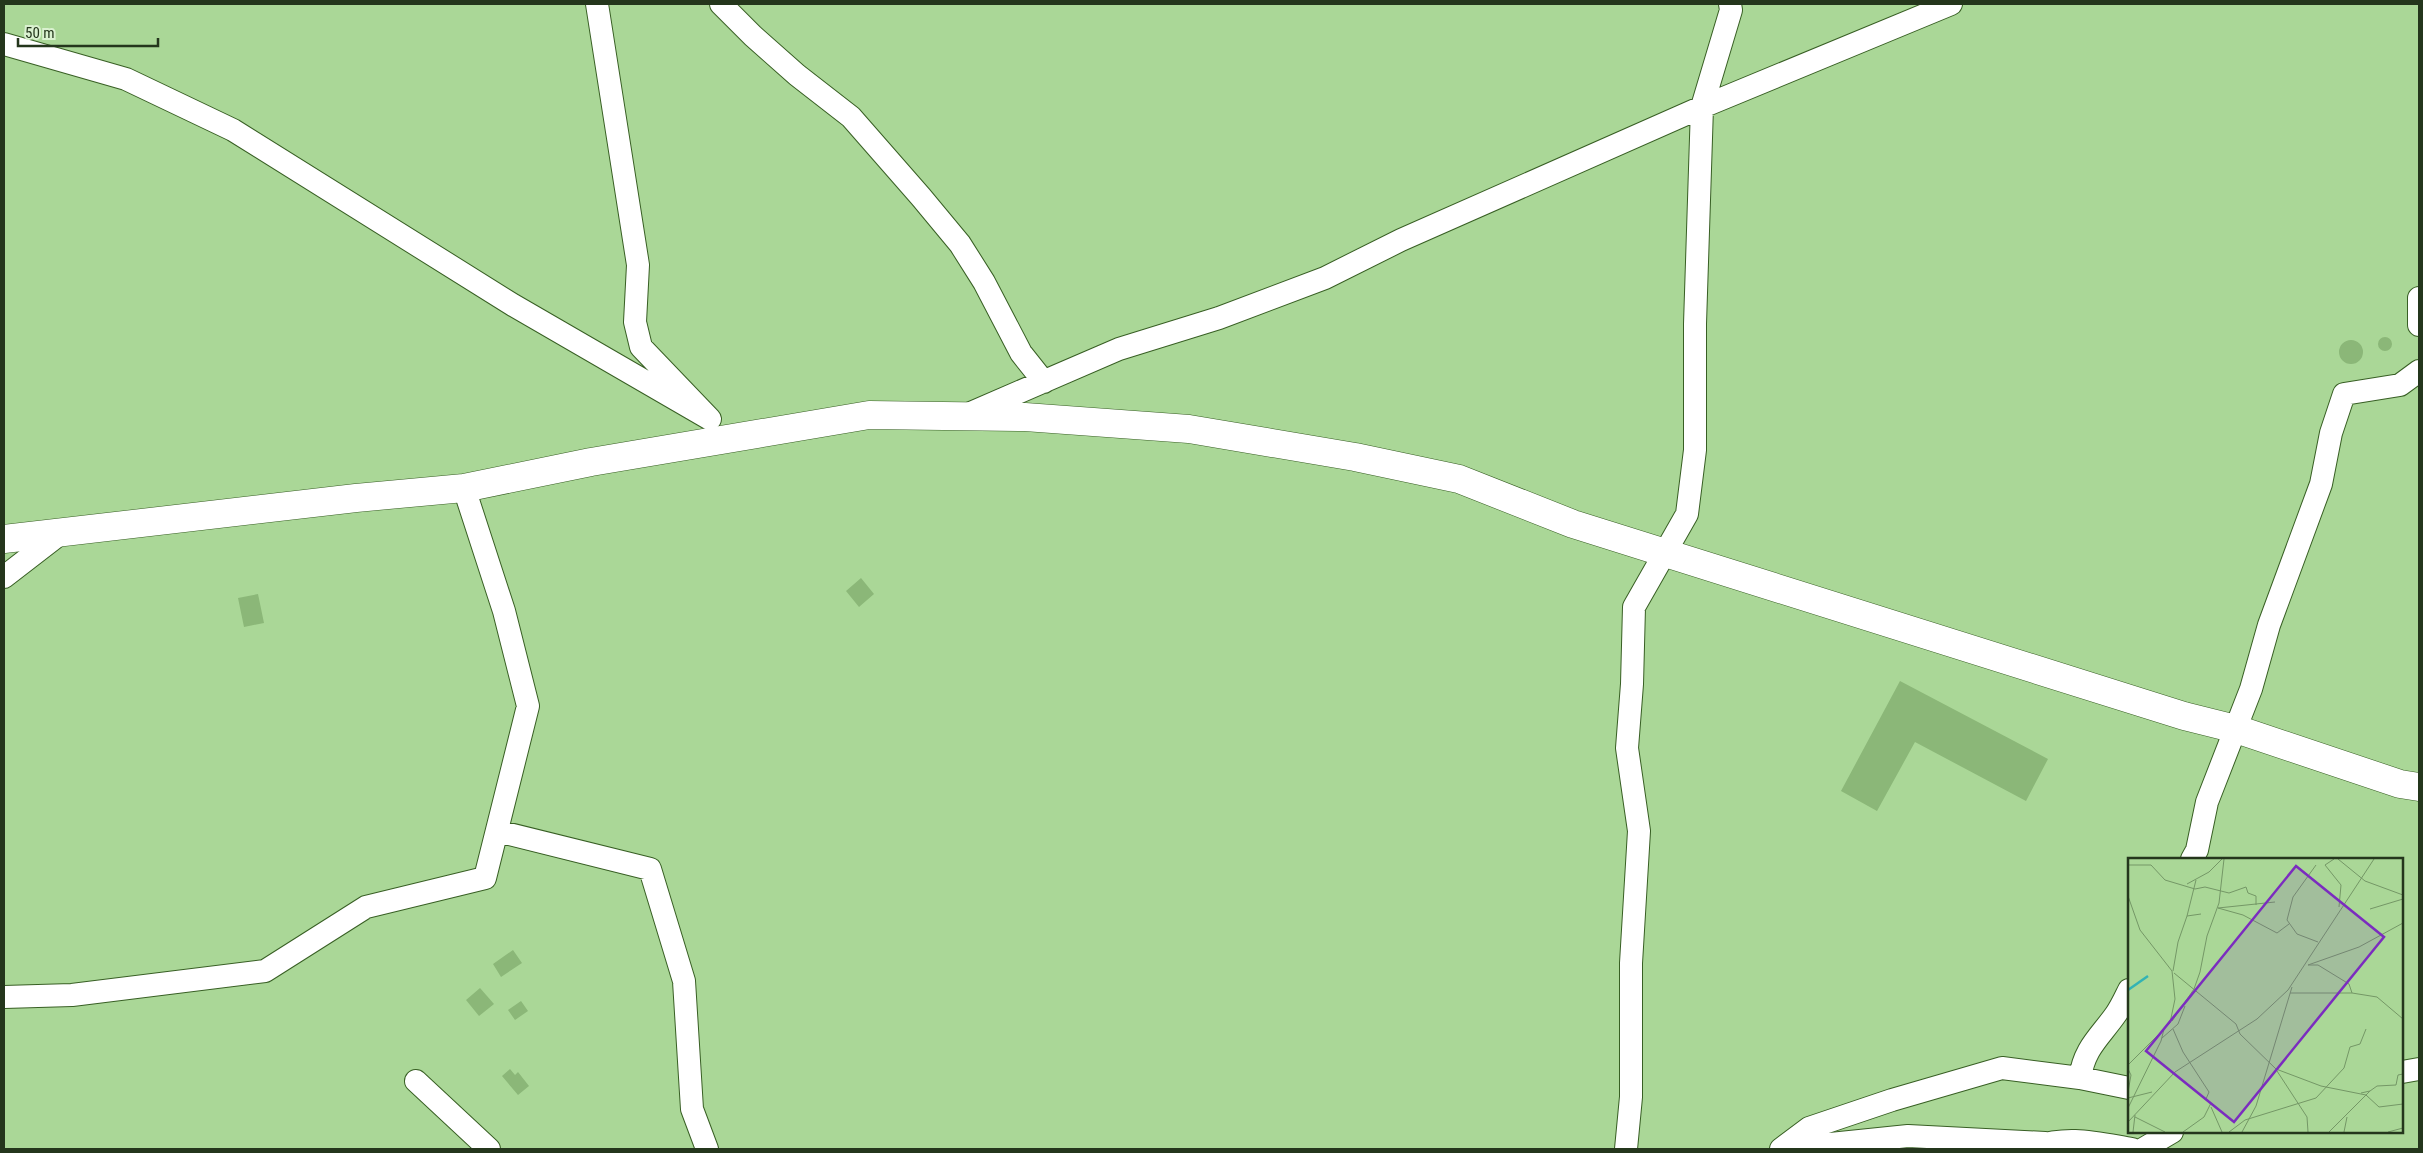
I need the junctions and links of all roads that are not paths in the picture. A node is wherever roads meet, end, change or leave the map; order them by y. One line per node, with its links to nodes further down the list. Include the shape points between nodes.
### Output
1 (597, 4): 12 (street, via 638,265 635,322 641,347)
2 (721, 4): 10 (street, via 797,75 851,117 921,196 960,244 1021,353)
3 (1951, 4): 6 (street)
4 (1732, 6): 6 (street)
5 (4, 44): 12 (street, via 126,79 233,130 513,305)
6 (1702, 107): 10 (street, via 1401,240 1324,278 1219,318 1119,349); 17 (street, via 1695,324 1695,450 1687,514)
7 (2419, 298): 8 (street)
8 (2419, 326)
9 (2419, 371): 19 (street, via 2400,385 2344,394 2331,434 2322,484)
10 (1044, 382): 11 (street)
11 (963, 416): 13 (street, via 869,415); 17 (street, via 1026,417 1189,429 1355,457 1459,479 1573,524)
12 (710, 419): 13 (street)
13 (735, 438): 14 (street, via 591,462)
14 (464, 488): 15 (street); 21 (street, via 504,611 528,706)
15 (61, 533): 16 (street); 18 (street)
16 (4, 539)
17 (1666, 553): 19 (street, via 2184,716); 34 (street, via 1634,606 1627,748 1639,831 1631,963 1631,1097)
18 (4, 577)
19 (2236, 729): 20 (street, via 2400,784); 22 (street, via 2207,802)
20 (2419, 787)
21 (497, 831): 24 (street, via 485,878 366,907 265,971 72,995); 33 (street, via 650,869 684,981 692,1109)
22 (2193, 858)
23 (2128, 992): 27 (street, via 2082,1062)
24 (4, 997)
25 (2419, 1069): 26 (street)
26 (2403, 1072)
27 (2080, 1078): 29 (street); 36 (street, via 2002,1068 1809,1128)
28 (416, 1081): 32 (street)
29 (2128, 1088)
30 (2170, 1133): 38 (street)
31 (2036, 1146): 36 (street, via 1908,1136); 37 (street, via 2081,1140)
32 (489, 1149)
33 (707, 1149)
34 (1626, 1149)
35 (1777, 1149): 36 (street)
36 (1781, 1149)
37 (2132, 1149)
38 (2144, 1149)

